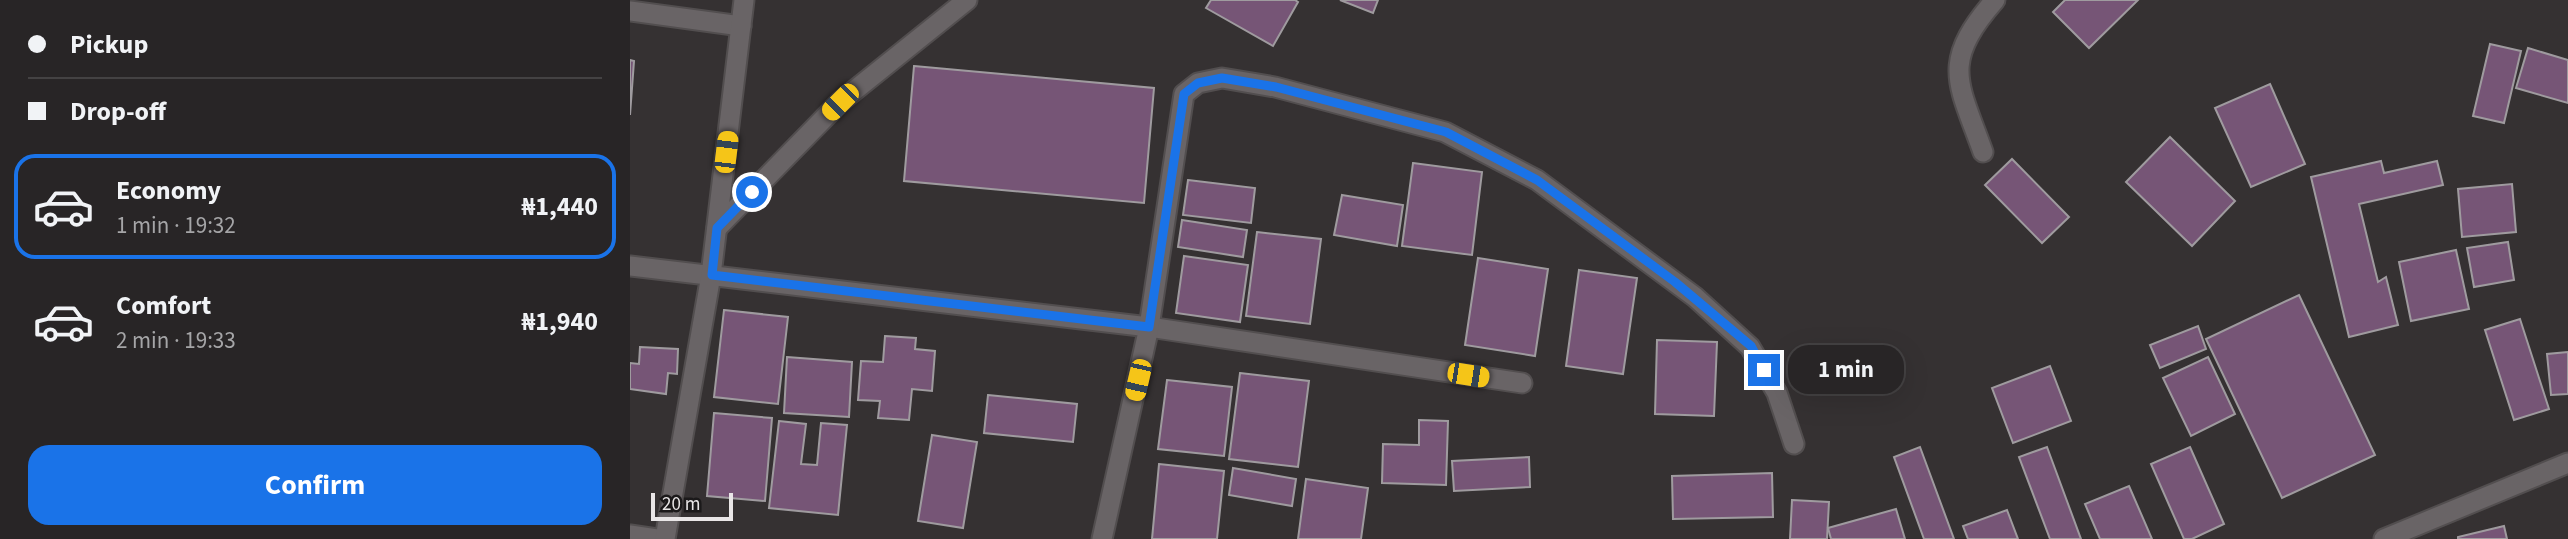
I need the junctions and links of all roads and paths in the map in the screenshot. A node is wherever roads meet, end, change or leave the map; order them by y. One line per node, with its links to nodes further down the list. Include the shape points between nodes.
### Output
1 (744, 0): 5 (street)
2 (967, 0): 7 (street, via 840,102)
3 (1995, 0): 6 (street, via 1968,37 1958,60 1959,83)
4 (630, 11): 5 (street)
5 (741, 26): 7 (street)
6 (1983, 152)
7 (717, 228): 9 (street)
8 (630, 266): 9 (street)
9 (712, 275): 10 (street); 16 (street)
10 (1149, 327): 11 (street); 12 (street, via 1184,94 1198,83 1222,78 1276,87 1446,132 1537,180 1695,297 1751,346 1777,393); 17 (street)
11 (1521, 383)
12 (1794, 444)
13 (2568, 464): 18 (street)
14 (630, 535): 15 (street)
15 (657, 539)
16 (666, 539)
17 (1102, 539)
18 (2384, 539)

